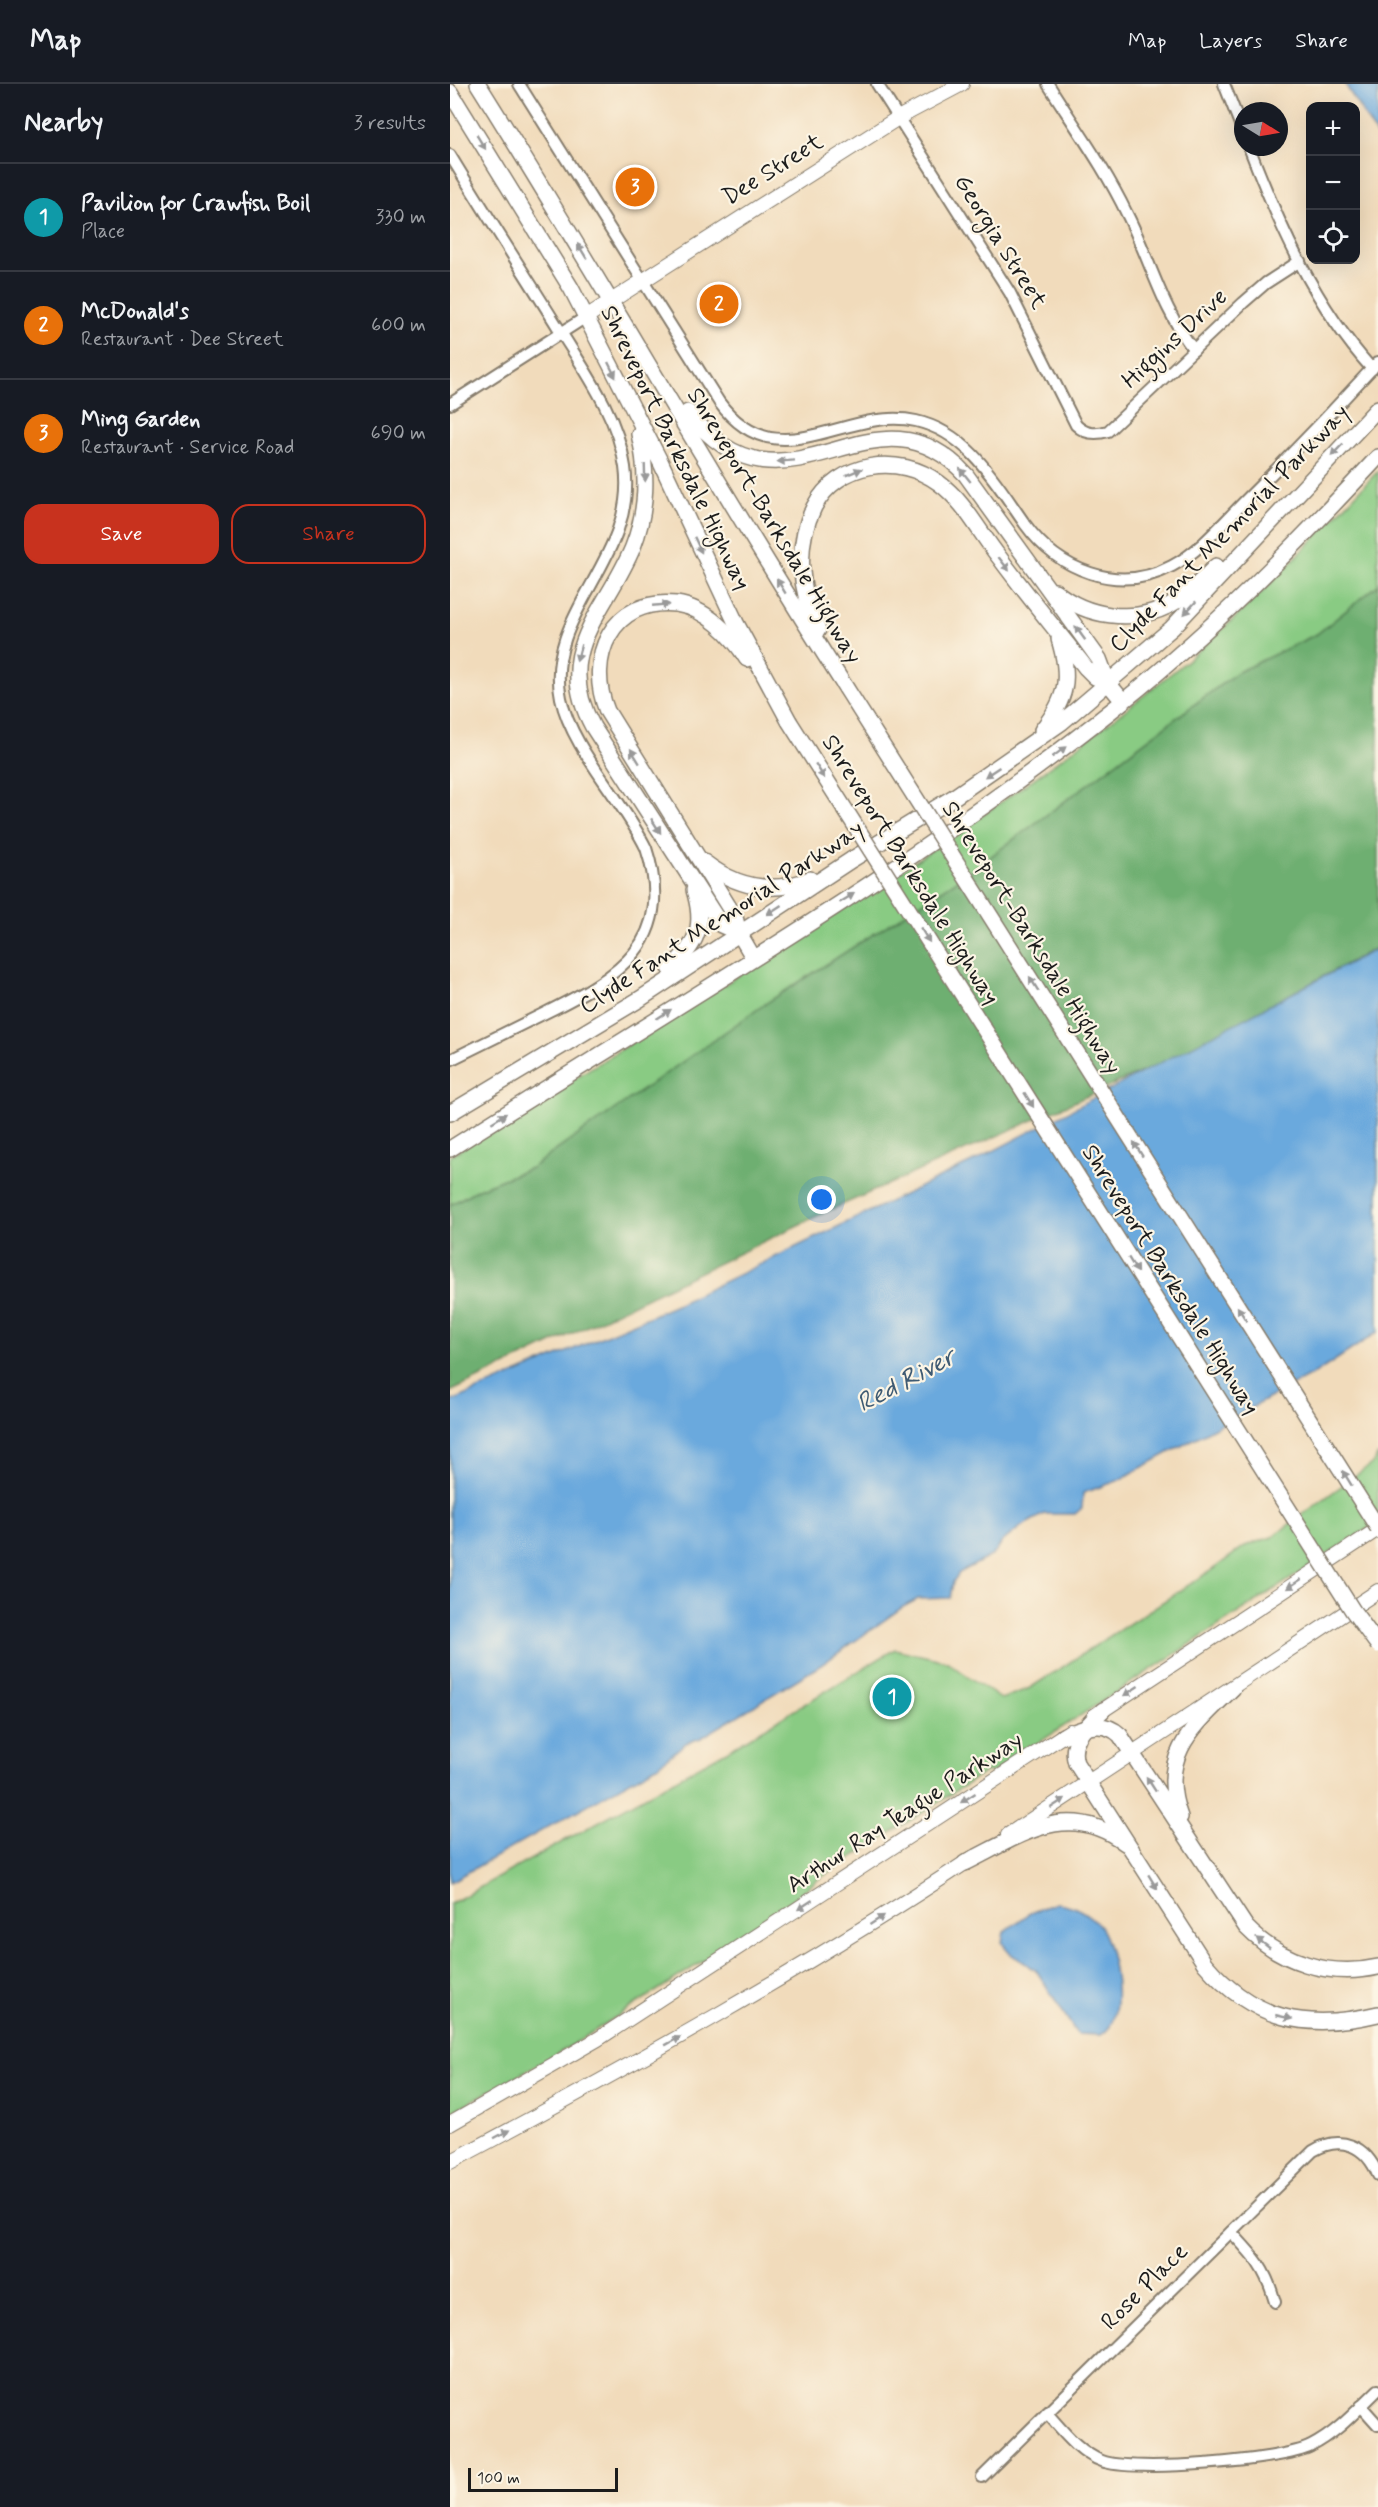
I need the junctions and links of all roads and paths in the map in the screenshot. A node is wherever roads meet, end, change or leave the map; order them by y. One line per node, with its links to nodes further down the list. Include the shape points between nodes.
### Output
1 (478, 84): 14 (main road, Shreveport Barksdale Highway, one-way to 1)
2 (519, 84): 13 (street)
3 (877, 84): 9 (street, Georgia Street)
4 (962, 84): 9 (street, Dee Street)
5 (1048, 84): 17 (street, via 1104,170 1137,235 1166,306)
6 (1224, 84): 8 (street)
7 (450, 92): 15 (main road, Shreveport Barksdale Highway, one-way to 15, via 540,234)
8 (1234, 109)
9 (898, 118): 13 (street, Dee Street); 23 (street, Georgia Street, via 1010,293)
10 (450, 155): 16 (street)
11 (1252, 156): 12 (street)
12 (1299, 261): 17 (street, Higgins Drive, via 1266,283); 18 (street, via 1333,320)
13 (643, 281): 14 (street, Dee Street); 18 (street, via 719,402 746,428 772,438 800,440 873,419 893,418 930,425 949,434 981,463 1033,536 1056,557 1082,571 1112,578 1146,576 1193,552)
14 (608, 303): 15 (street, Dee Street); 19 (main road, Shreveport Barksdale Highway); 24 (main road, via 673,419)
15 (586, 317): 16 (street); 22 (main road, Shreveport Barksdale Highway, one-way to 22)
16 (561, 333): 20 (street); 40 (street, via 601,399 617,436 627,489 616,539 567,630 560,654 560,696 572,728 646,848 654,888 653,910 634,954 608,979)
17 (1194, 350): 23 (street, Higgins Drive, via 1108,431 1090,433)
18 (1375, 365)
19 (652, 368): 24 (main road, Shreveport-Barksdale Highway); 27 (main road, one-way to 19, via 966,475 938,450 918,441 882,438 787,462 746,457 716,443)
20 (450, 404)
21 (1378, 408): 26 (main road, Clyde Fant Memorial Parkway, one-way to 26)
22 (634, 416): 32 (main road, Shreveport Barksdale Highway, one-way to 32); 36 (main road, one-way to 36, via 644,463 642,516 632,548 582,643 576,665 578,693 593,727)
23 (1077, 427)
24 (692, 433): 30 (main road, Shreveport-Barksdale Highway, one-way to 24)
25 (1378, 456): 31 (main road, Clyde Fant Memorial Parkway, via 1271,569)
26 (1310, 478): 27 (main road, via 1196,585 1156,612 1122,616 1084,609); 29 (main road, Clyde Fant Memorial Parkway, one-way to 29, via 1172,628)
27 (1042, 580): 29 (main road, one-way to 27, via 1099,659)
28 (1056, 630): 29 (main road, via 1086,668); 30 (main road, one-way to 28, via 810,613 801,553 807,522 820,496 840,478 863,468 899,466 939,483 955,497); 33 (main road, via 1066,660 1063,697)
29 (1108, 683): 31 (main road); 33 (main road, Clyde Fant Memorial Parkway)
30 (846, 688): 43 (main road, Shreveport-Barksdale Highway, one-way to 30, bridge)
31 (1123, 701): 38 (main road, Clyde Fant Memorial Parkway, one-way to 31, via 982,808)
32 (789, 721): 34 (main road, one-way to 32, via 607,711 598,666 608,636 618,624 645,608 677,604 694,610 717,624 741,650); 45 (main road, Shreveport Barksdale Highway, one-way to 45, bridge)
33 (1022, 752): 35 (main road, Clyde Fant Memorial Parkway, one-way to 35)
34 (698, 857): 35 (main road, via 734,881 778,888 809,880); 37 (main road, via 735,917)
35 (851, 860): 37 (main road, Clyde Fant Memorial Parkway, one-way to 37)
36 (690, 878): 37 (main road, via 721,925); 39 (main road, via 698,904 697,935 684,956)
37 (738, 933): 38 (main road); 39 (main road, Clyde Fant Memorial Parkway)
38 (753, 957): 42 (main road, Clyde Fant Memorial Parkway, one-way to 38)
39 (640, 999): 41 (main road, Clyde Fant Memorial Parkway)
40 (450, 1060)
41 (450, 1113)
42 (450, 1149)
43 (1378, 1528): 49 (street, Arthur Ray Teague Parkway, one-way to 49)
44 (1378, 1591): 48 (street)
45 (1353, 1611): 46 (main road, Shreveport Barksdale Highway, bridge); 47 (main road, bridge)
46 (1378, 1645)
47 (1378, 1652)
48 (1233, 1688): 52 (street); 54 (main road, via 1189,1733 1175,1762 1174,1802)
49 (1103, 1710): 50 (main road); 51 (street, Arthur Ray Teague Parkway)
50 (1085, 1729): 51 (main road); 52 (main road, via 1099,1725 1113,1729); 53 (main road, via 1077,1739 1074,1753)
51 (1063, 1736): 59 (street, Arthur Ray Teague Parkway, one-way to 59, via 598,2039)
52 (1132, 1754): 53 (street); 54 (main road, one-way to 52)
53 (1089, 1782): 55 (main road); 56 (street, one-way to 53)
54 (1195, 1847): 57 (main road, one-way to 54, via 1329,1970 1281,1955 1262,1943 1246,1927)
55 (1133, 1849): 56 (main road, via 1099,1828 1065,1821 1036,1829); 58 (main road, one-way to 58, via 1205,1965 1244,2000 1282,2018 1300,2021 1342,2022)
56 (965, 1863): 60 (street, one-way to 56, via 704,2024 844,1942)
57 (1378, 1967)
58 (1378, 2014)
59 (450, 2124)
60 (450, 2162)
61 (1378, 2175): 62 (street, Rose Place, via 1367,2154 1345,2143 1327,2143 1313,2151)
62 (1231, 2232): 63 (street, via 1260,2263); 66 (street, Rose Place)
63 (1275, 2302)
64 (1378, 2390): 65 (street)
65 (1361, 2406): 66 (street, via 1331,2434 1298,2452 1141,2467 1092,2457); 67 (street)
66 (1047, 2413): 68 (street, Rose Place)
67 (1378, 2425)
68 (982, 2477)

